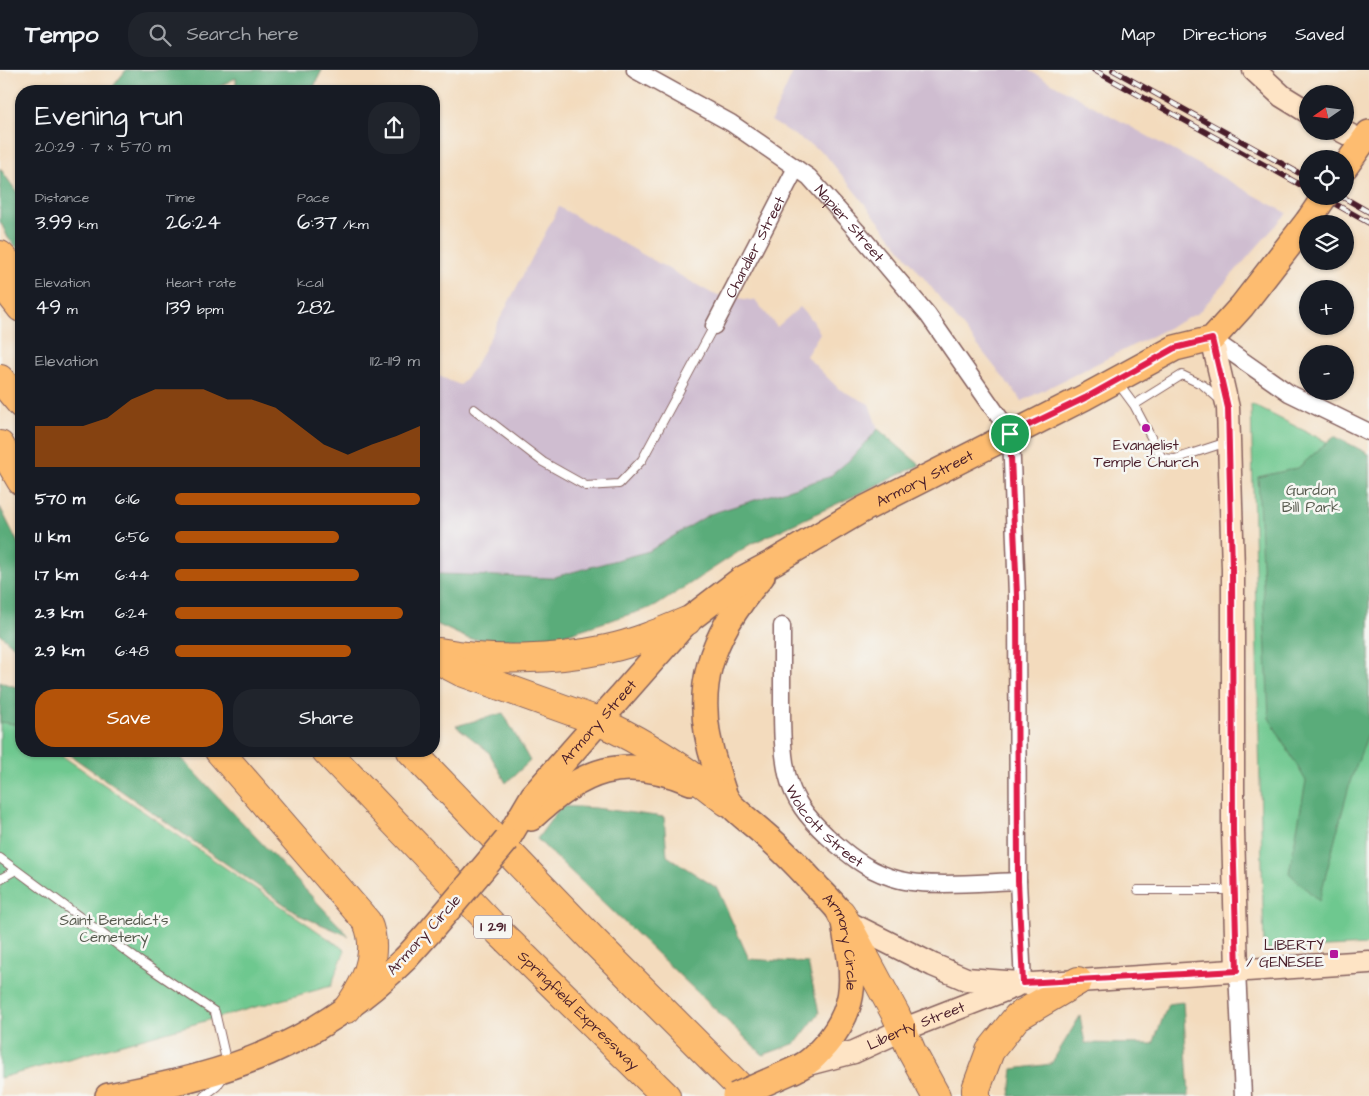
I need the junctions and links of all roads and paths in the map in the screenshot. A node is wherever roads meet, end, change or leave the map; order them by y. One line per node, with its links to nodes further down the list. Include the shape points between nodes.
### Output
1 (635, 70): 4 (street, Napier Street, via 731,123)
2 (1254, 70): 3 (main road, via 1282,96)
3 (1299, 106)
4 (796, 168): 10 (street, Chandler Street); 19 (street, Napier Street, via 821,190 928,315)
5 (1319, 205): 11 (main road, bridge, via 1242,306)
6 (0, 255): 7 (highway)
7 (15, 270)
8 (0, 281): 9 (highway)
9 (15, 300)
10 (714, 326): 17 (lane, via 642,460 619,484 586,486 543,462)
11 (1212, 339): 13 (main road, Armory Street, via 1175,348); 16 (main road); 18 (street, via 1289,393)
12 (0, 378): 14 (highway)
13 (1116, 380): 15 (lane); 19 (main road, Armory Street)
14 (15, 397)
15 (1134, 406): 16 (lane, via 1182,375 1203,385); 20 (lane, via 1162,458 1174,459)
16 (1228, 408): 20 (main road)
17 (474, 409)
18 (1369, 432)
19 (1010, 434): 23 (main road, Armory Street, via 862,510); 38 (street, via 1017,596)
20 (1229, 442): 40 (main road)
21 (0, 445): 22 (highway)
22 (15, 471)
23 (774, 562): 24 (main road, Armory Street, via 742,579); 32 (main road, Armory Street, via 743,598 717,643 708,670 704,700 706,727)
24 (687, 621): 26 (highway, via 640,640 564,656 508,658 460,656); 28 (main road, Armory Street)
25 (782, 626): 38 (street, Wolcott Street, via 782,744 796,801 819,828 847,854 891,878 956,883)
26 (440, 651)
27 (440, 661): 28 (highway)
28 (598, 721): 32 (highway, via 691,773); 33 (main road, Armory Street, via 533,796)
29 (224, 757): 46 (highway, via 366,922 372,938 370,964 363,984)
30 (332, 757): 52 (highway, Springfield Expressway / I 291, via 499,932)
31 (417, 757): 54 (highway)
32 (721, 797): 33 (main road, Armory Circle, via 676,775 632,767 605,771 579,781); 41 (main road, Armory Circle, via 798,866)
33 (532, 808): 34 (main road, Armory Street)
34 (507, 840): 46 (main road, Armory Circle, bridge, via 406,958)
35 (0, 858): 36 (lane)
36 (16, 870): 37 (lane); 49 (lane, via 215,1012)
37 (0, 879)
38 (1018, 881): 45 (street)
39 (1138, 890): 40 (lane)
40 (1235, 890): 43 (main road)
41 (843, 917): 45 (main road, Liberty Street, via 932,965 966,979); 47 (highway); 48 (main road, Armory Circle, via 852,972 850,1001 831,1037)
42 (1369, 962): 43 (main road, Liberty Street)
43 (1237, 971): 44 (main road, Liberty Street); 57 (street)
44 (1078, 981): 45 (main road, Liberty Street); 56 (highway, via 1017,1017 990,1051)
45 (1023, 983): 47 (main road, Liberty Street)
46 (347, 1009): 49 (main road, Armory Circle, via 290,1043)
47 (902, 1030): 48 (main road, Liberty Street, via 854,1052); 55 (highway)
48 (801, 1067): 53 (main road, Armory Circle, bridge)
49 (228, 1068): 50 (main road, Armory Circle, via 164,1086); 51 (lane, via 217,1086)
50 (108, 1096)
51 (204, 1096)
52 (666, 1096)
53 (735, 1096)
54 (749, 1096)
55 (936, 1096)
56 (976, 1096)
57 (1243, 1096)

